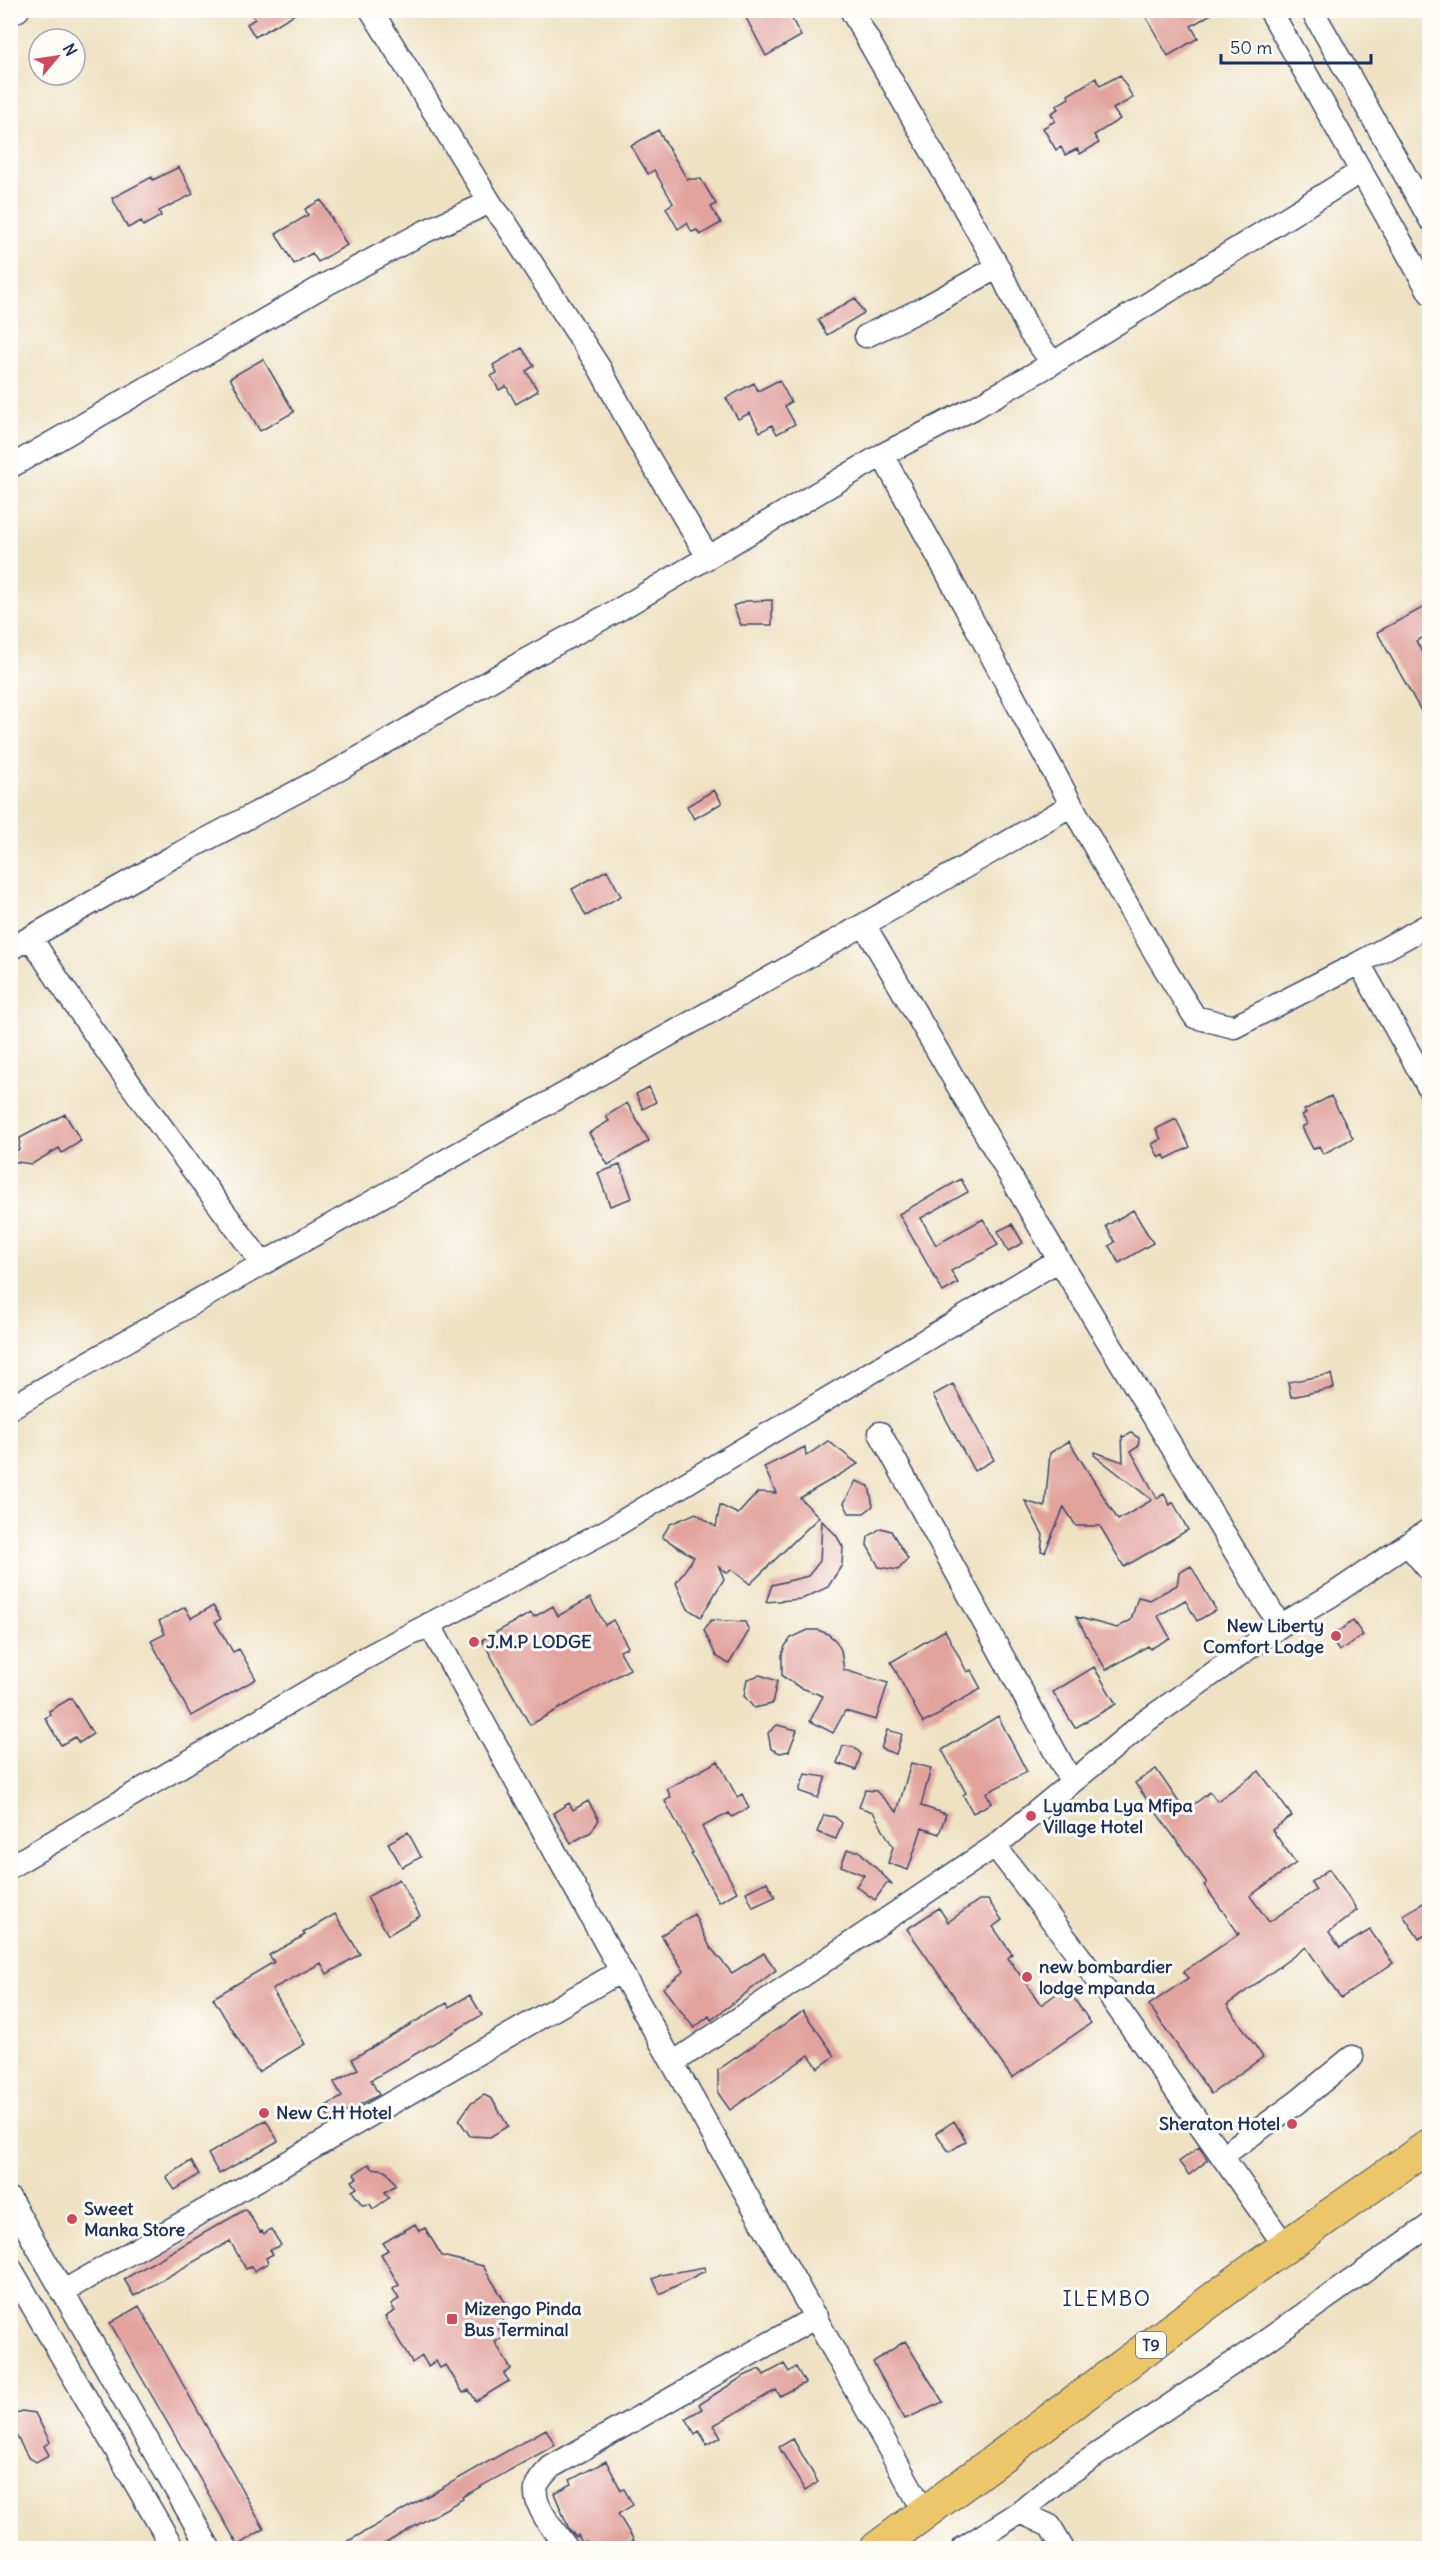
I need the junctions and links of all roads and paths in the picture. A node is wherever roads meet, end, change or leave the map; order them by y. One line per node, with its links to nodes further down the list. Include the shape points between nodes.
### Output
1 (18, 10): 6 (street)
2 (371, 10): 8 (street)
3 (852, 10): 10 (street)
4 (1270, 10): 7 (street)
5 (1312, 10): 9 (street)
6 (10, 15)
7 (1360, 172): 11 (street); 13 (street)
8 (493, 207): 15 (street, via 480,206 426,231 323,286); 16 (street, via 599,367)
9 (1430, 219)
10 (998, 267): 12 (street); 13 (street, via 1030,333)
11 (1430, 293)
12 (866, 336)
13 (1053, 363): 14 (street)
14 (882, 455): 16 (street); 17 (street)
15 (10, 467)
16 (708, 557): 20 (street, via 340,769 171,858)
17 (1070, 806): 19 (street); 22 (street, via 1196,1017 1234,1027)
18 (1430, 924): 22 (street)
19 (865, 926): 24 (street); 25 (street)
20 (31, 938): 21 (street); 25 (street, via 137,1095)
21 (10, 949)
22 (1359, 963): 23 (street)
23 (1430, 1090)
24 (1059, 1260): 31 (street, via 608,1530); 32 (street)
25 (262, 1263): 26 (street)
26 (10, 1408)
27 (880, 1433): 33 (street)
28 (1430, 1529): 29 (street)
29 (1408, 1545): 30 (street); 32 (street)
30 (1430, 1571)
31 (429, 1624): 35 (street); 36 (street)
32 (1280, 1626): 33 (street, via 1146,1721)
33 (1071, 1781): 34 (street)
34 (995, 1846): 38 (street); 40 (street, via 1106,1991)
35 (10, 1867)
36 (621, 1971): 38 (street); 45 (street)
37 (1352, 2057): 40 (street)
38 (674, 2063): 46 (street)
39 (1430, 2145): 43 (highway, T9)
40 (1222, 2156): 43 (street)
41 (10, 2199): 45 (street)
42 (1430, 2225): 47 (street, via 1059,2480)
43 (1285, 2247): 48 (highway, T9)
44 (10, 2268): 49 (street)
45 (62, 2292): 50 (street)
46 (816, 2317): 48 (street); 51 (street, via 551,2467 535,2492 542,2511)
47 (1020, 2512): 53 (street); 54 (street, via 1050,2526)
48 (925, 2513): 52 (highway, T9)
49 (173, 2548)
50 (208, 2548)
51 (567, 2548)
52 (877, 2548)
53 (963, 2548)
54 (1064, 2548)

